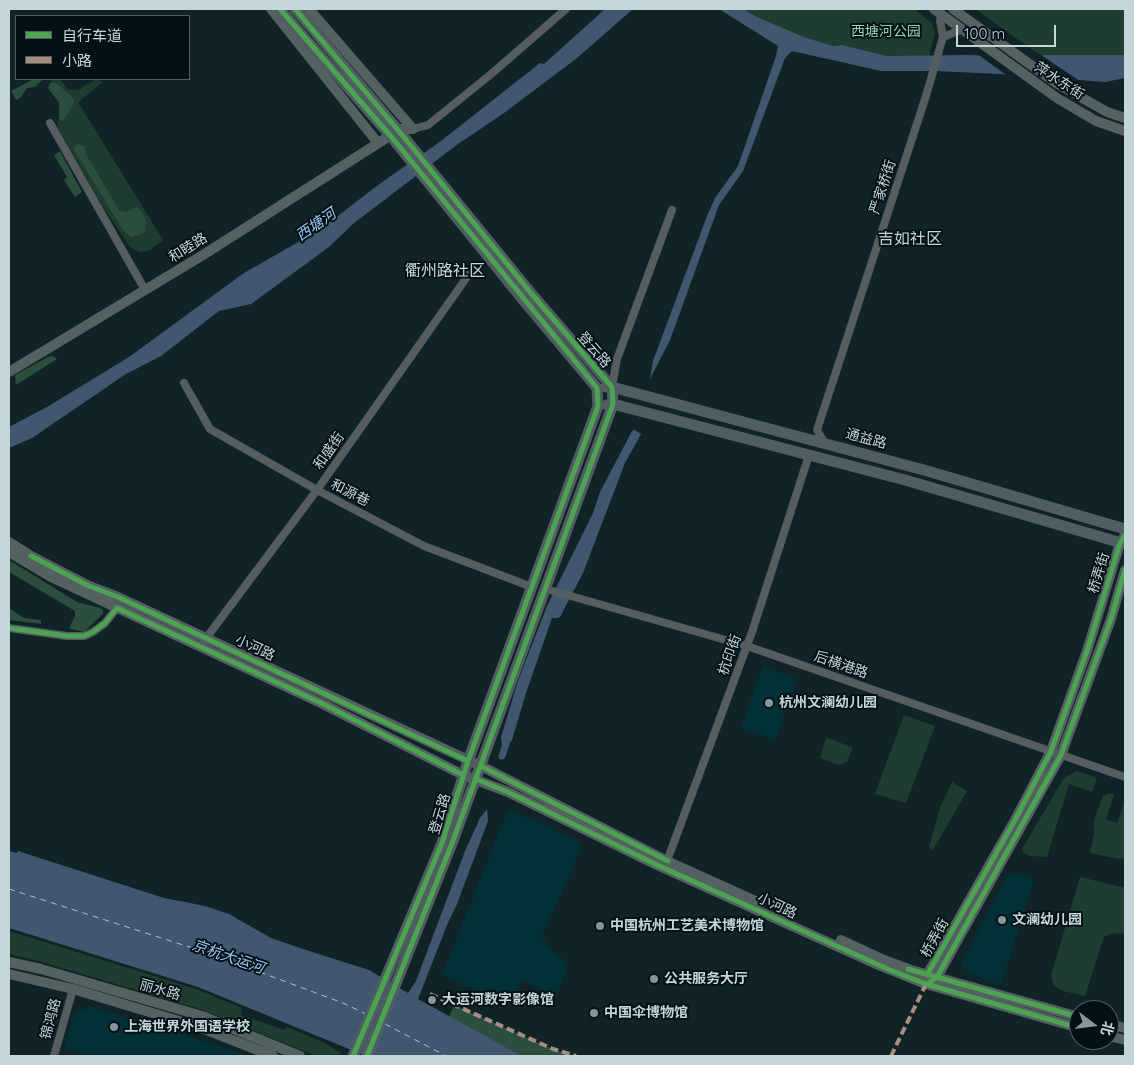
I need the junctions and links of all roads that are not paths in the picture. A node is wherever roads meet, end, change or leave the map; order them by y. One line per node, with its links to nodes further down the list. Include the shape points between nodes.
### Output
1 (271, 9): 16 (main road)
2 (280, 9): 9 (main road, 登云路)
3 (295, 9): 9 (main road, 登云路)
4 (309, 9): 14 (main road)
5 (566, 9): 14 (street, via 428,124)
6 (953, 9): 11 (main road, 萍水东街)
7 (938, 11): 8 (main road, 萍水东街); 10 (street, 严家桥街)
8 (963, 29): 10 (street); 11 (main road, 萍水东街)
9 (307, 31): 20 (main road, 登云路, bridge, via 404,136)
10 (943, 37): 27 (street, 严家桥街)
11 (982, 37): 12 (main road, 萍水东街, via 1056,84 1107,112); 15 (main road, 萍水东街, via 1035,82 1077,110)
12 (1125, 118)
13 (50, 123): 19 (street)
14 (413, 129): 16 (main road, 和睦路, via 401,128)
15 (1125, 131)
16 (378, 143): 19 (main road, 和睦路)
17 (672, 210): 23 (street, via 617,359)
18 (474, 268): 31 (street, 和盛街)
19 (145, 290): 21 (main road, 和睦路)
20 (527, 296): 23 (main road, 登云路); 24 (main road, 登云路)
21 (9, 372)
22 (184, 383): 31 (street, 和源巷, via 210,429)
23 (612, 387): 24 (main road, 通益路); 25 (main road, 登云路); 28 (main road, 通益路)
24 (596, 388): 26 (main road, 登云路)
25 (613, 404): 26 (main road); 30 (main road); 39 (main road, 登云路)
26 (598, 406): 38 (main road, 登云路)
27 (817, 430): 28 (street); 29 (street)
28 (800, 438): 29 (main road, 通益路)
29 (825, 444): 32 (main road, 通益路)
30 (809, 455): 33 (main road); 43 (street, 杭印街)
31 (316, 490): 38 (street, 和源巷, via 424,546); 42 (street, 和盛街)
32 (1125, 529)
33 (1123, 541): 45 (main road, 桥弄街, via 1088,651)
34 (9, 542): 36 (main road, 小河路)
35 (9, 552): 36 (main road, 小河路)
36 (29, 560): 40 (main road, 小河路, via 51,577); 42 (main road, 小河路)
37 (1125, 570): 46 (main road, 桥弄街)
38 (532, 587): 47 (main road, 登云路)
39 (551, 590): 43 (street, 后横港路); 48 (main road, 登云路)
40 (117, 608): 41 (street, via 105,623 84,636); 44 (main road, 小河路)
41 (9, 628)
42 (206, 638): 44 (street, 和盛街); 47 (main road, 小河路)
43 (747, 646): 45 (street, 后横港路); 53 (street, 杭印街)
44 (201, 648): 49 (main road, 小河路)
45 (1051, 751): 46 (street, 后横港路); 56 (main road, 桥弄街)
46 (1062, 755): 50 (street, 后横港路); 56 (main road, 桥弄街)
47 (468, 761): 48 (main road, 小河路); 49 (main road, 登云路)
48 (481, 766): 51 (main road, 登云路); 53 (main road, 小河路)
49 (463, 774): 51 (main road, 小河路); 52 (main road, 登云路)
50 (1125, 777)
51 (476, 779): 52 (main road, 登云路); 56 (main road, 小河路, via 874,963)
52 (447, 845): 63 (main road, 登云路); 64 (main road, 登云路)
53 (667, 860): 56 (main road, 小河路)
54 (9, 962): 62 (main road, 丽水路, via 202,1016)
55 (9, 974): 57 (main road, 丽水路)
56 (930, 979): 58 (main road, 小河路); 59 (main road, 小河路)
57 (72, 989): 60 (street, 锦鸿路); 61 (main road, 丽水路, via 199,1027)
58 (1069, 1014)
59 (1069, 1025)
60 (54, 1056)
61 (273, 1056)
62 (300, 1056)
63 (353, 1056)
64 (367, 1056)

